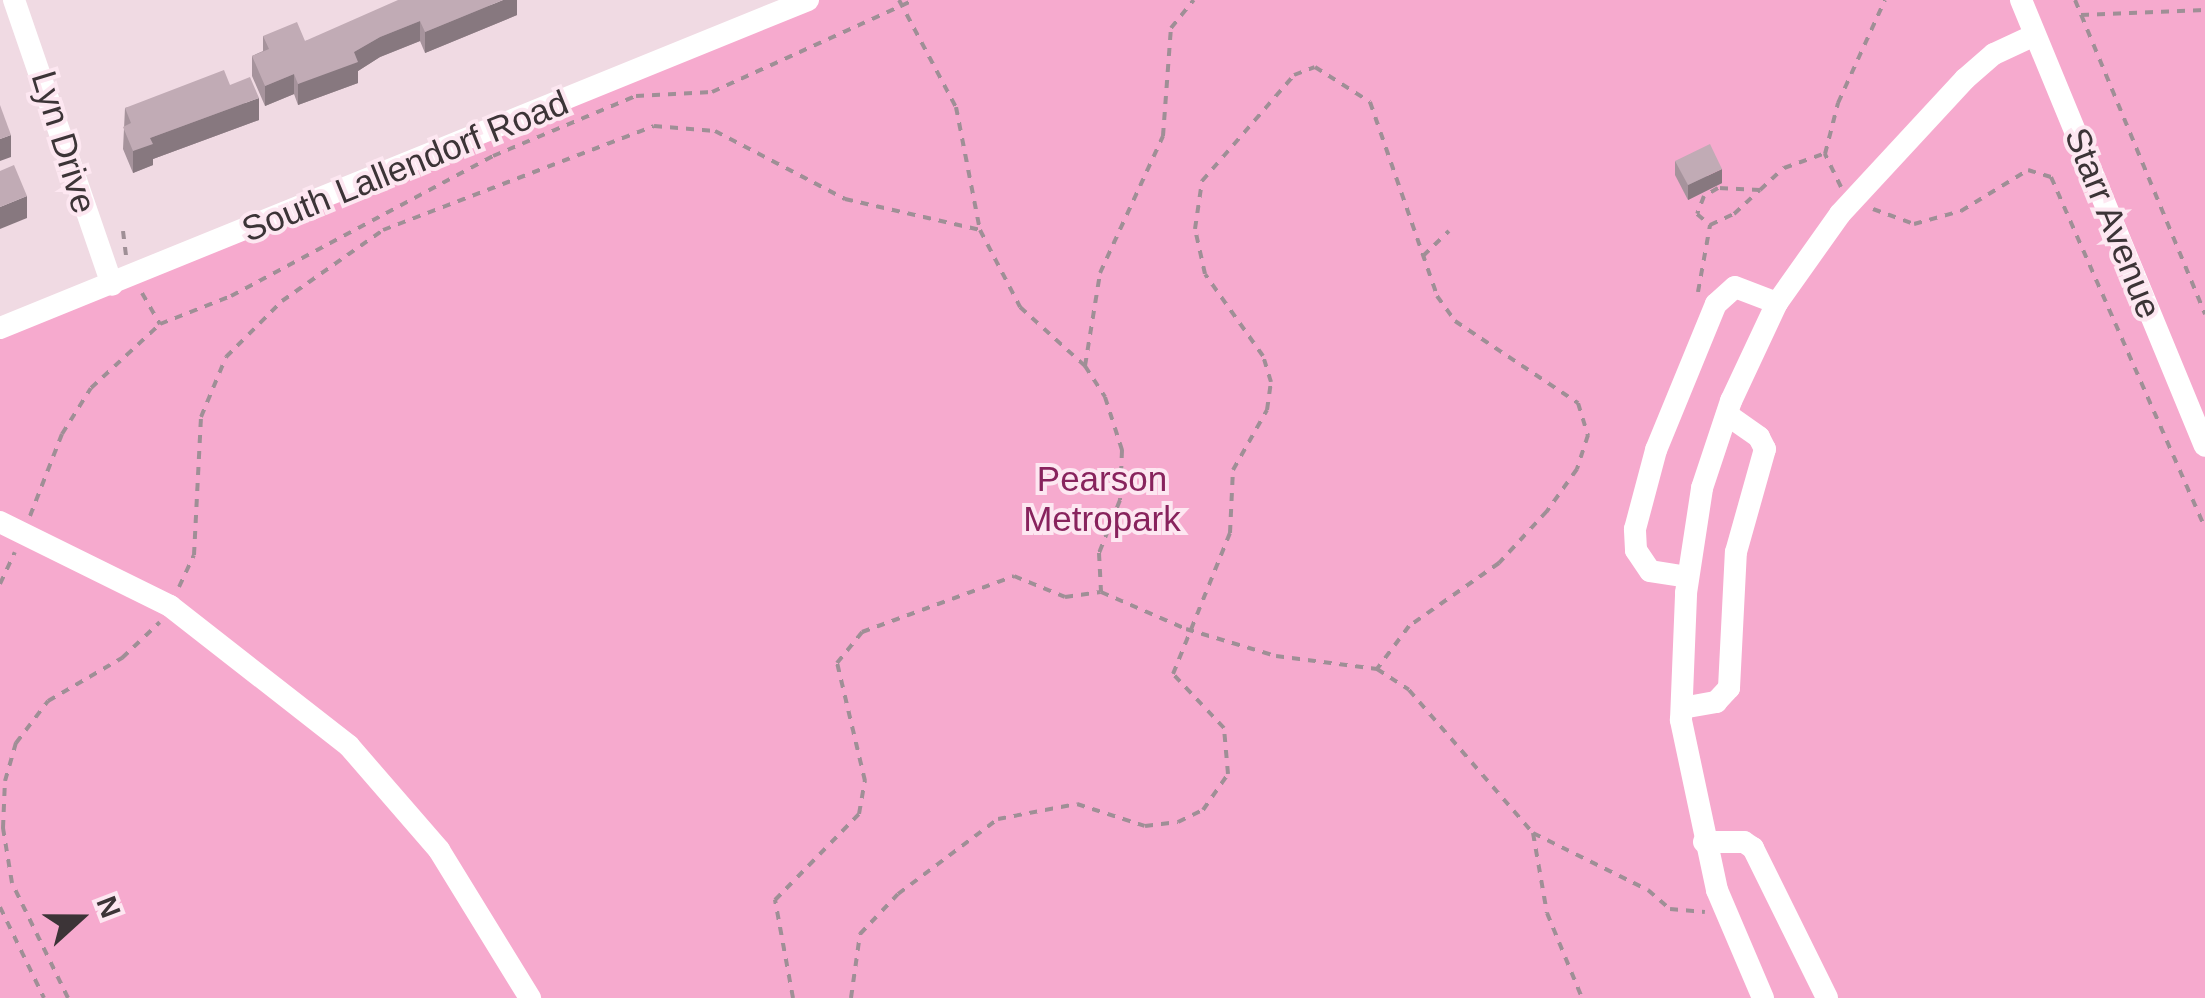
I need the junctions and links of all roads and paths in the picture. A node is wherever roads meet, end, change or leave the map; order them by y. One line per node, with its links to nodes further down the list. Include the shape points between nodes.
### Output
1 (14, 0): 19 (street, Lyn Drive)
2 (808, 0): 19 (street, South Lallendorf Road)
3 (914, 0): 8 (path)
4 (1194, 0): 24 (path, via 1171,28 1163,136 1100,273)
5 (1885, 0): 12 (path, via 1838,103)
6 (2021, 0): 11 (street, Starr Avenue)
7 (2075, 0): 10 (path)
8 (900, 3): 16 (path, via 956,107); 29 (path, via 712,92 636,96 493,156 232,296 160,324 91,388 62,434)
9 (2205, 10): 10 (path)
10 (2082, 15): 21 (path)
11 (2034, 35): 14 (street, via 1994,54); 26 (street, Starr Avenue)
12 (1825, 154): 13 (path, via 1799,159); 14 (path)
13 (1760, 190): 15 (path); 15 (path, via 1732,184 1704,196 1697,214)
14 (1854, 198): 20 (street); 28 (path, via 1914,224 1961,211 2028,170 2051,177)
15 (1710, 225): 22 (path, via 1699,268)
16 (980, 230): 24 (path, via 1020,307); 33 (path, via 844,199 716,130 654,126 383,230 282,302 226,357 201,417 194,555)
17 (1449, 231): 18 (path)
18 (1423, 256): 34 (path, via 1370,102 1315,67 1294,75 1202,181 1195,229 1204,274 1262,356 1271,382 1267,410 1233,470 1230,533); 35 (path, via 1437,296 1455,321 1568,394 1578,403 1588,435 1577,469 1547,511 1500,563 1409,626)
19 (112, 285): 23 (street, South Lallendorf Road)
20 (1777, 303): 22 (street, via 1735,287); 25 (street)
21 (2205, 314)
22 (1705, 326): 30 (street, via 1656,450 1635,529 1644,567)
23 (0, 328)
24 (1086, 366): 32 (path, via 1105,396 1122,450 1120,500 1098,553)
25 (1727, 414): 30 (street, via 1702,488); 36 (street, via 1759,437 1764,449 1736,552 1729,688 1716,702)
26 (2205, 446)
27 (0, 522): 29 (street)
28 (2205, 528)
29 (24, 535): 31 (path); 33 (street)
30 (1688, 576): 36 (street)
31 (0, 584)
32 (1101, 592): 34 (path); 44 (path, via 1065,597 1014,576 862,632 837,663 865,781 858,814 775,900)
33 (170, 606): 42 (path, via 122,658 48,701 16,744 5,781 12,883); 43 (street, via 285,692 396,796 482,912)
34 (1186, 629): 35 (path, via 1276,656); 45 (path, via 1173,674 1214,714 1230,747 1228,774 1202,810 1145,826 1078,804 998,819 898,894 860,934)
35 (1377, 670): 37 (path, via 1409,690)
36 (1682, 708): 38 (street)
37 (1533, 833): 40 (path, via 1648,890 1670,909); 46 (path, via 1547,913)
38 (1704, 842): 40 (street); 48 (street, via 1753,848)
39 (0, 907): 41 (path)
40 (1724, 909): 47 (street)
41 (44, 998)
42 (68, 998)
43 (530, 998)
44 (793, 998)
45 (851, 998)
46 (1582, 998)
47 (1762, 998)
48 (1826, 998)

